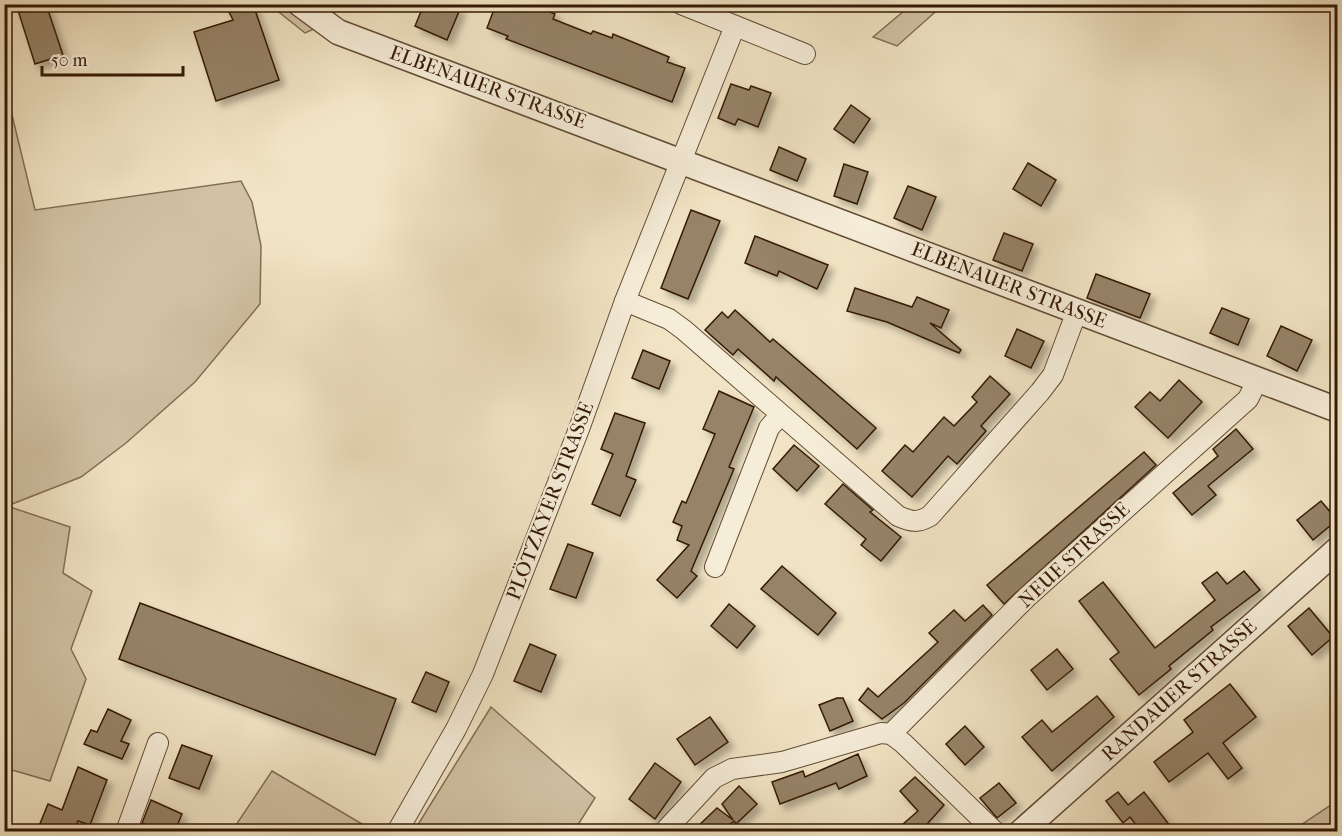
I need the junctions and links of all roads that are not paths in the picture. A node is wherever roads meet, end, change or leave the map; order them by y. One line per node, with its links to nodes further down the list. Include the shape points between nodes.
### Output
1 (300, 4): 5 (street, ELBENAUER STRASSE, via 338,32)
2 (681, 4): 3 (street)
3 (735, 26): 4 (street); 5 (street)
4 (805, 54)
5 (681, 160): 6 (street, PLÖTZKYER STRASSE); 7 (street, ELBENAUER STRASSE)
6 (625, 301): 10 (street, via 669,319 684,330); 16 (street, PLÖTZKYER STRASSE, via 483,674)
7 (1077, 311): 8 (street, ELBENAUER STRASSE); 10 (street, via 1053,375 930,516 920,521 898,516)
8 (1258, 379): 9 (street, ELBENAUER STRASSE); 13 (street, NEUE STRASSE, via 1248,399 1028,597)
9 (1338, 410)
10 (780, 415): 12 (street, via 769,428)
11 (1338, 549): 19 (street, RANDAUER STRASSE)
12 (715, 567)
13 (891, 734): 17 (street, via 869,735 782,762 732,769 714,778); 18 (street)
14 (158, 743): 15 (street)
15 (126, 831)
16 (397, 831)
17 (664, 831)
18 (995, 831)
19 (1021, 831)

